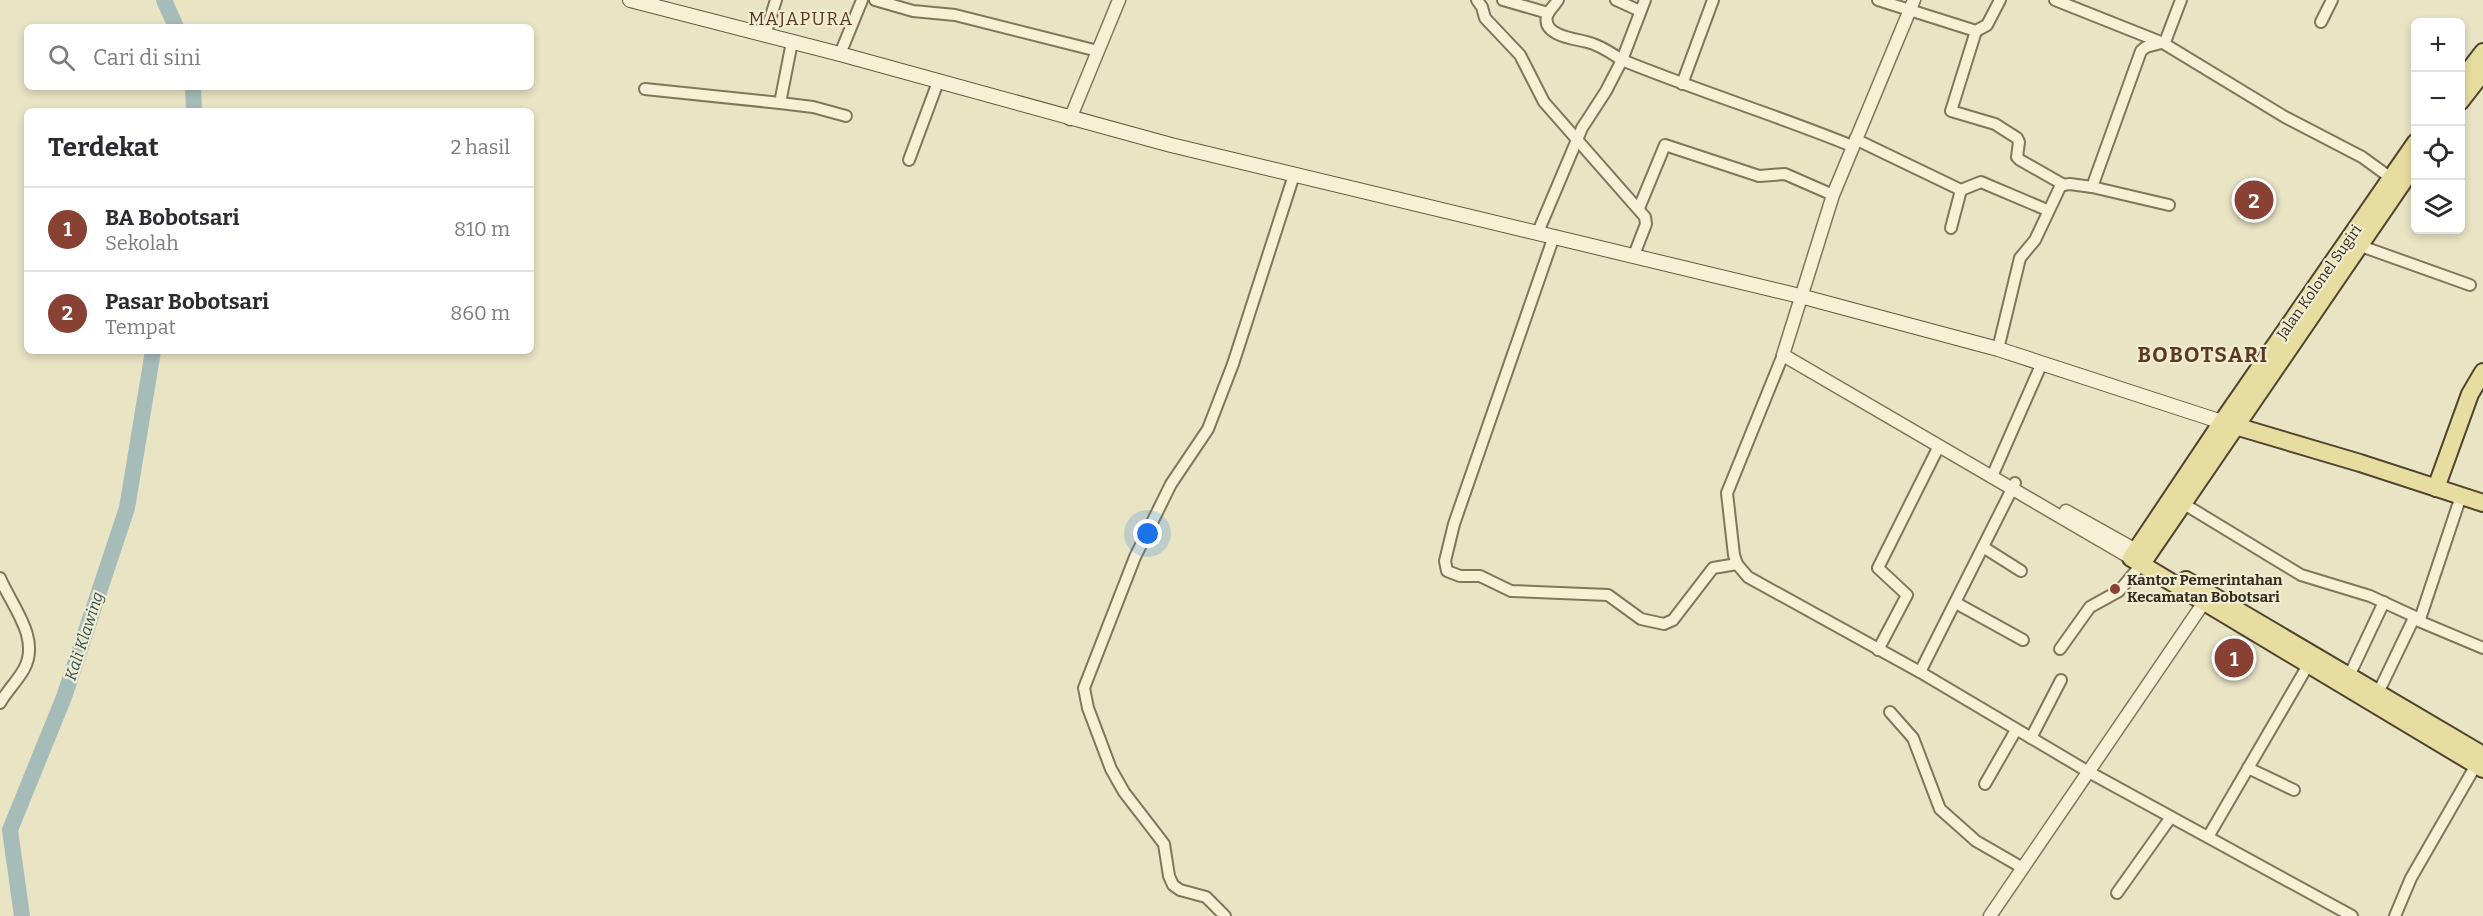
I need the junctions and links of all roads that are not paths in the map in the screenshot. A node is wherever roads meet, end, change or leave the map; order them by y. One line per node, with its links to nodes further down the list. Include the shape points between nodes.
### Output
1 (630, 0): 22 (main road)
2 (776, 0): 22 (street)
3 (862, 0): 27 (street)
4 (876, 0): 25 (street, via 913,11 955,15)
5 (1119, 0): 25 (street)
6 (1503, 0): 19 (street)
7 (1558, 0): 19 (street)
8 (1616, 0): 18 (street)
9 (1645, 0): 18 (street)
10 (1713, 0): 31 (street)
11 (1878, 0): 17 (street)
12 (2000, 0): 21 (street, via 1987,25)
13 (2055, 0): 24 (street)
14 (2181, 0): 24 (street)
15 (2332, 0): 20 (street)
16 (1483, 2): 37 (street, via 1485,18 1520,55 1540,98)
17 (1912, 4): 21 (street); 38 (street)
18 (1641, 11): 28 (street)
19 (1548, 13): 28 (street, via 1547,21 1555,31 1571,40 1589,42)
20 (2321, 22)
21 (1976, 31): 44 (street, via 1951,111 1995,124 2017,138 2017,157)
22 (765, 35): 23 (main road)
23 (792, 42): 27 (main road); 34 (street)
24 (2163, 43): 43 (street, via 2285,117 2362,157); 45 (street, via 2141,51)
25 (1098, 51): 36 (street)
26 (2483, 52): 29 (main road)
27 (840, 54): 30 (main road)
28 (1622, 60): 31 (street); 37 (street)
29 (2476, 80): 33 (main road)
30 (938, 82): 36 (main road); 40 (street)
31 (1682, 84): 38 (street)
32 (645, 89): 34 (street)
33 (2465, 95)
34 (780, 103): 35 (street)
35 (846, 116)
36 (1070, 119): 42 (main road)
37 (1577, 140): 49 (street); 52 (street)
38 (1853, 143): 46 (street); 47 (street)
39 (2411, 150): 43 (main road, Jalan Kolonel Sugiri)
40 (909, 160)
41 (2411, 167): 43 (main road)
42 (1294, 175): 52 (main road); 102 (street, via 1208,429 1171,484 1135,557 1084,688 1111,769 1164,844 1173,885 1206,897)
43 (2395, 181): 54 (main road); 62 (main road, Jalan Kolonel Sugiri)
44 (2064, 185): 45 (street); 50 (street, via 2056,191)
45 (2092, 187): 48 (street)
46 (1961, 189): 50 (street, via 1981,182); 51 (street)
47 (1833, 195): 49 (street, via 1793,177 1779,173 1759,176 1665,145); 57 (street)
48 (2169, 205)
49 (1639, 208): 55 (street, via 1646,224)
50 (2047, 210): 58 (street, via 2035,240 2020,258)
51 (1951, 228)
52 (1538, 232): 53 (main road)
53 (1554, 236): 55 (main road); 72 (street, via 1454,524 1445,561 1447,571 1480,576 1518,592 1608,595 1641,619 1664,624 1673,620 1713,568)
54 (2358, 245): 56 (street); 62 (main road)
55 (1634, 255): 57 (main road)
56 (2470, 285)
57 (1800, 296): 58 (main road); 59 (street)
58 (1998, 349): 60 (main road)
59 (1784, 351): 63 (street); 64 (street); 72 (street, via 1727,493)
60 (2042, 363): 62 (main road); 64 (street)
61 (2483, 372): 66 (main road, via 2470,394)
62 (2229, 424): 66 (main road); 69 (main road); 71 (main road)
63 (1938, 448): 65 (street); 82 (street, via 1878,568 1907,595)
64 (1994, 472): 65 (street)
65 (2013, 487): 70 (street); 71 (street)
66 (2436, 488): 67 (main road)
67 (2461, 496): 68 (main road); 78 (street)
68 (2483, 503)
69 (2184, 504): 71 (main road); 76 (street, via 2301,575)
70 (1983, 547): 73 (street); 77 (street)
71 (2139, 558): 75 (main road); 81 (street, via 2119,591 2090,608)
72 (1737, 564): 82 (street, via 1755,582)
73 (2021, 571)
74 (0, 578): 88 (street, via 29,642 26,665)
75 (2207, 598): 83 (main road); 95 (street)
76 (2384, 602): 78 (street); 85 (street)
77 (1956, 603): 79 (street); 84 (street)
78 (2417, 619): 80 (street); 87 (street)
79 (2023, 640)
80 (2483, 648)
81 (2060, 649)
82 (1878, 650): 84 (street)
83 (2311, 660): 85 (main road); 89 (main road); 94 (street)
84 (1920, 672): 91 (street)
85 (2349, 676): 87 (main road)
86 (2061, 680): 92 (street)
87 (2378, 693): 89 (main road)
88 (0, 703)
89 (2396, 709): 93 (main road)
90 (1890, 712): 100 (street, via 1912,738 1940,809 1976,842)
91 (2016, 730): 92 (street); 96 (street)
92 (2031, 738): 95 (street)
93 (2481, 763): 105 (street, via 2411,878)
94 (2248, 768): 97 (street); 99 (street)
95 (2087, 771): 98 (street); 100 (street)
96 (1985, 784)
97 (2294, 790)
98 (2171, 817): 99 (street); 101 (street)
99 (2208, 837): 104 (street)
100 (2021, 867): 103 (street)
101 (2117, 893)
102 (1225, 916)
103 (1990, 916)
104 (2352, 916)
105 (2395, 916)

